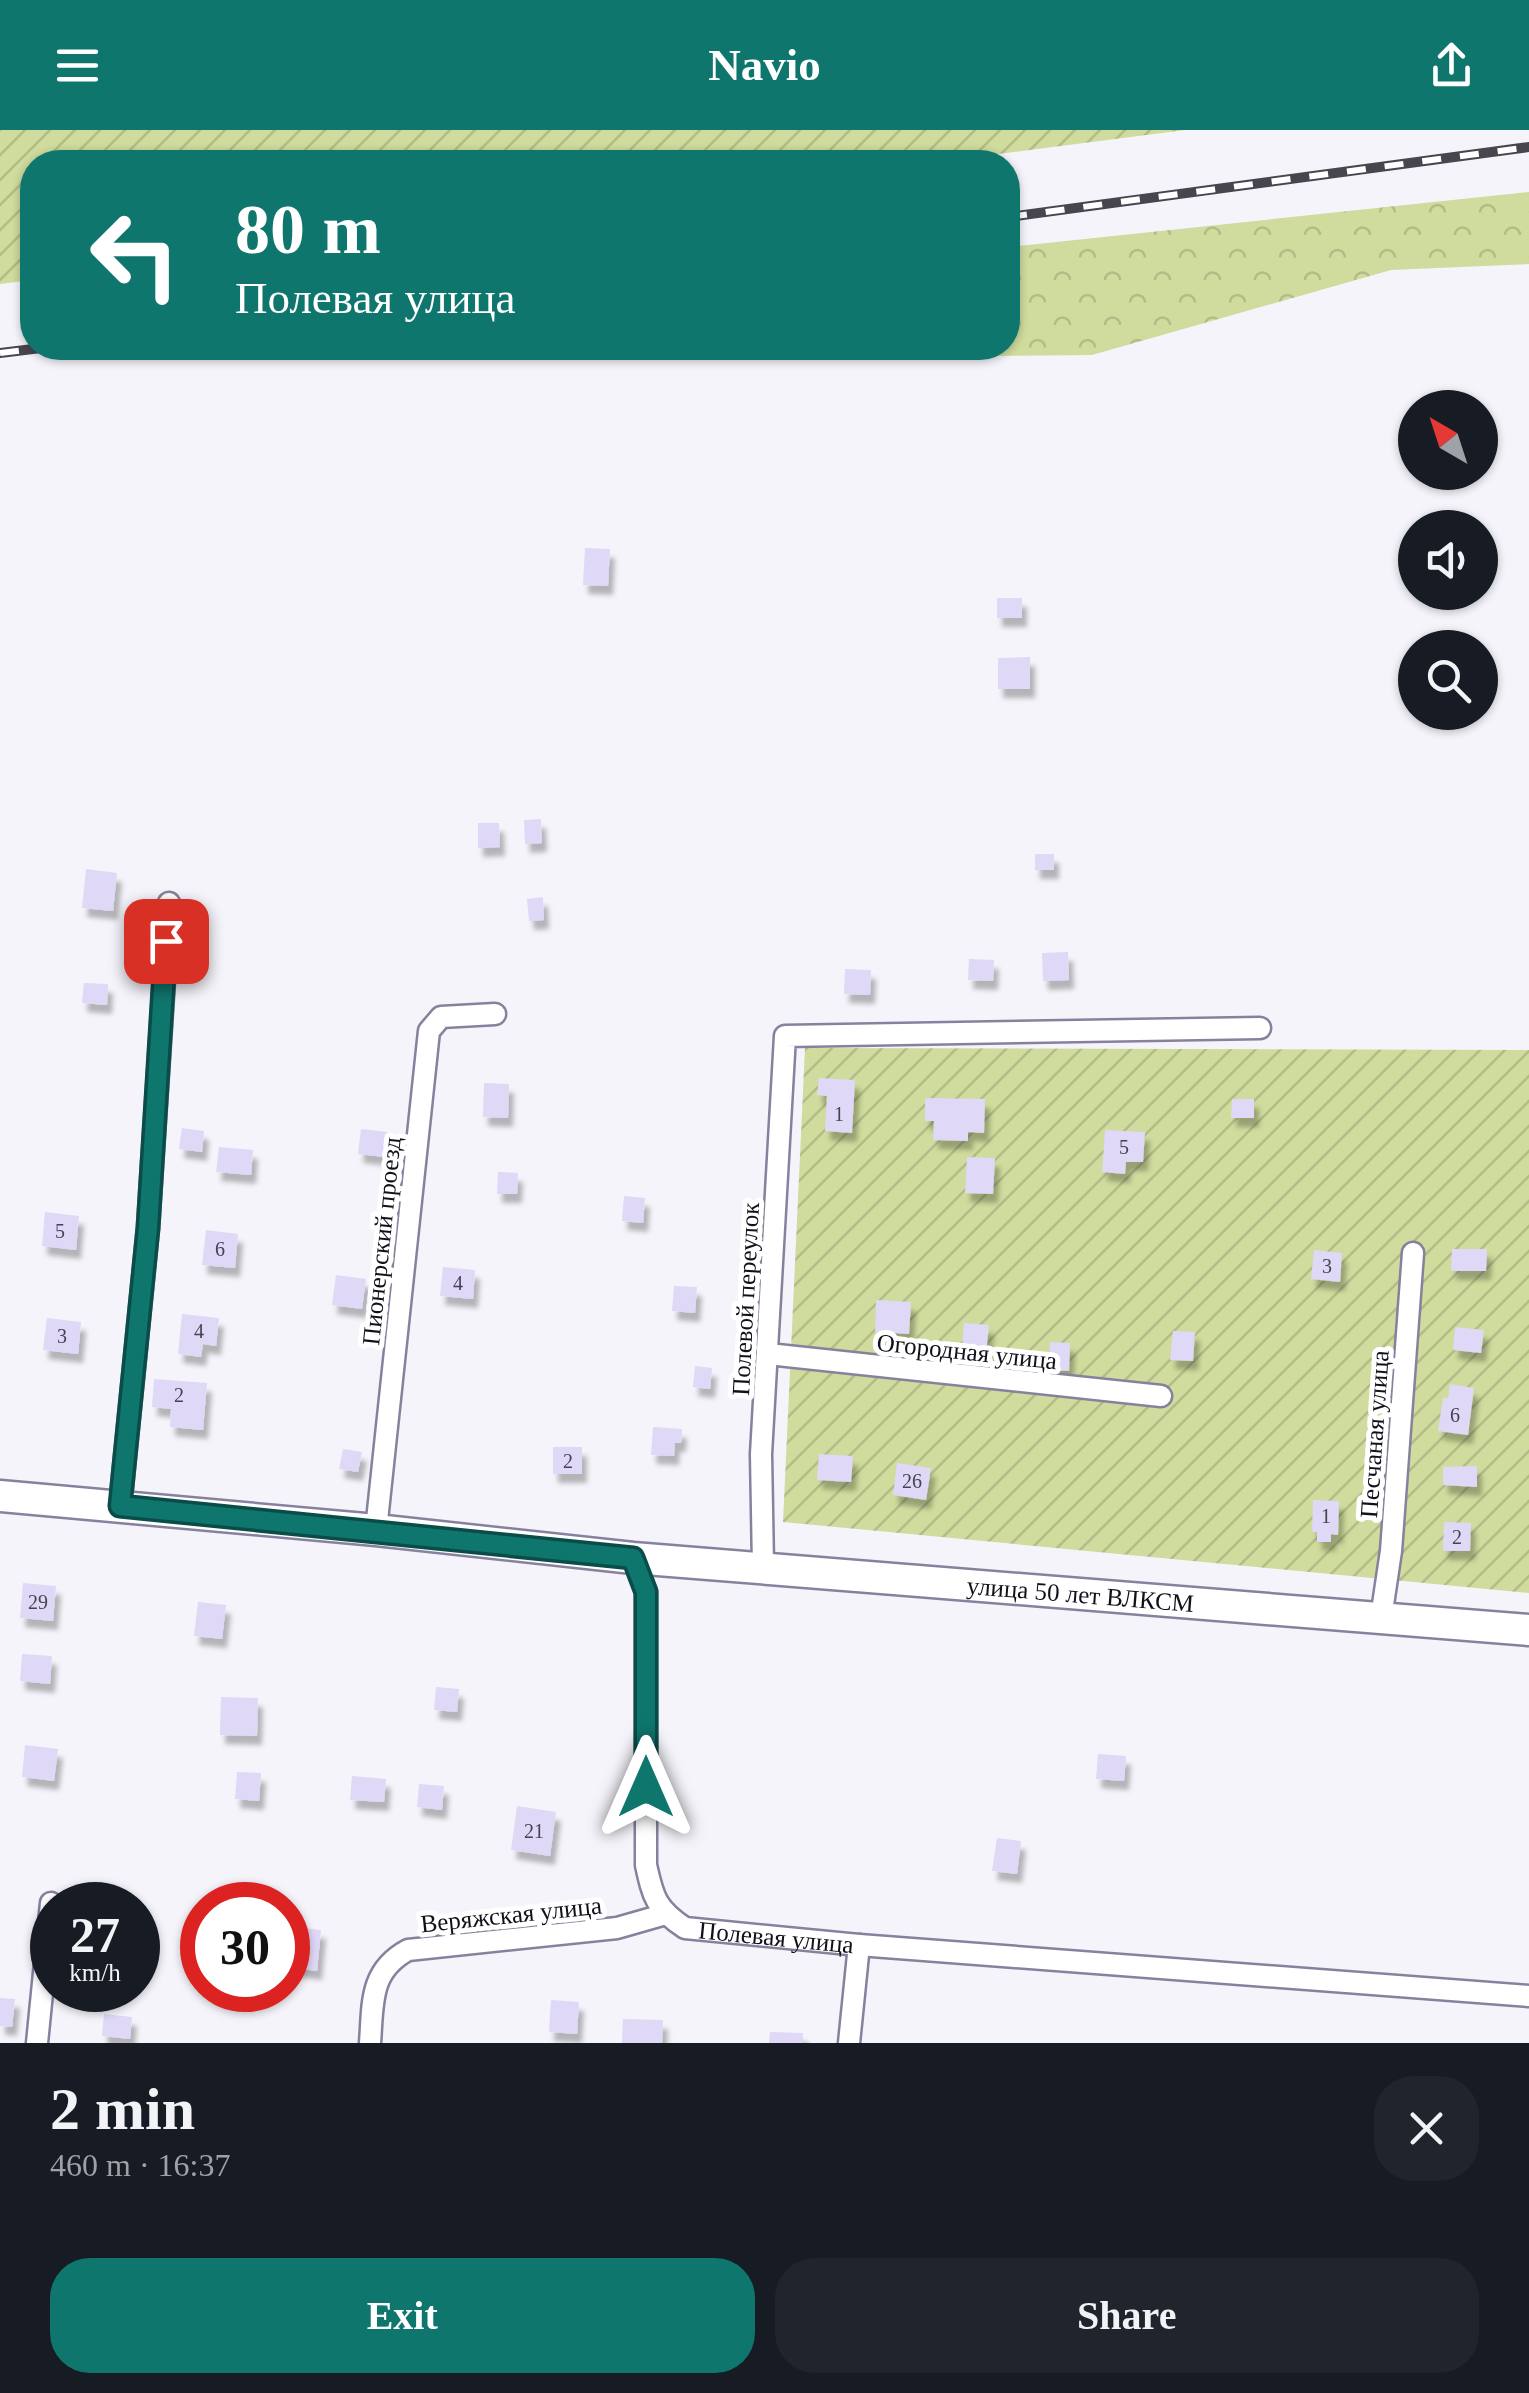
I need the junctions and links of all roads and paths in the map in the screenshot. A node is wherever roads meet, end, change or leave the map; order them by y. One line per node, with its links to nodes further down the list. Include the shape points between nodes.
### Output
1 (170, 903): 8 (street)
2 (495, 1014): 9 (street, Пионерский проезд, via 441,1016 428,1031)
3 (1260, 1028): 5 (street, Полевой переулок, via 784,1036)
4 (1413, 1254): 12 (street, Песчаная улица)
5 (768, 1354): 6 (street, Огородная улица); 11 (street, Полевой переулок)
6 (1161, 1396)
7 (1, 1496): 8 (street)
8 (120, 1506): 9 (street)
9 (376, 1530): 10 (street)
10 (633, 1558): 11 (street, улица 50 лет ВЛКСМ); 14 (street, Полевая улица, via 646,1592 646,1865 654,1898)
11 (762, 1566): 12 (street, улица 50 лет ВЛКСМ)
12 (1381, 1618): 13 (street, улица 50 лет ВЛКСМ)
13 (1529, 1630)
14 (666, 1914): 15 (street, Полевая улица, via 685,1928); 19 (street, Веряжская улица, via 616,1928 408,1950 380,1975)
15 (860, 1946): 16 (street, Полевая улица); 20 (street)
16 (1529, 1996)
17 (41, 2012): 18 (street)
18 (38, 2043)
19 (370, 2043)
20 (849, 2043)

